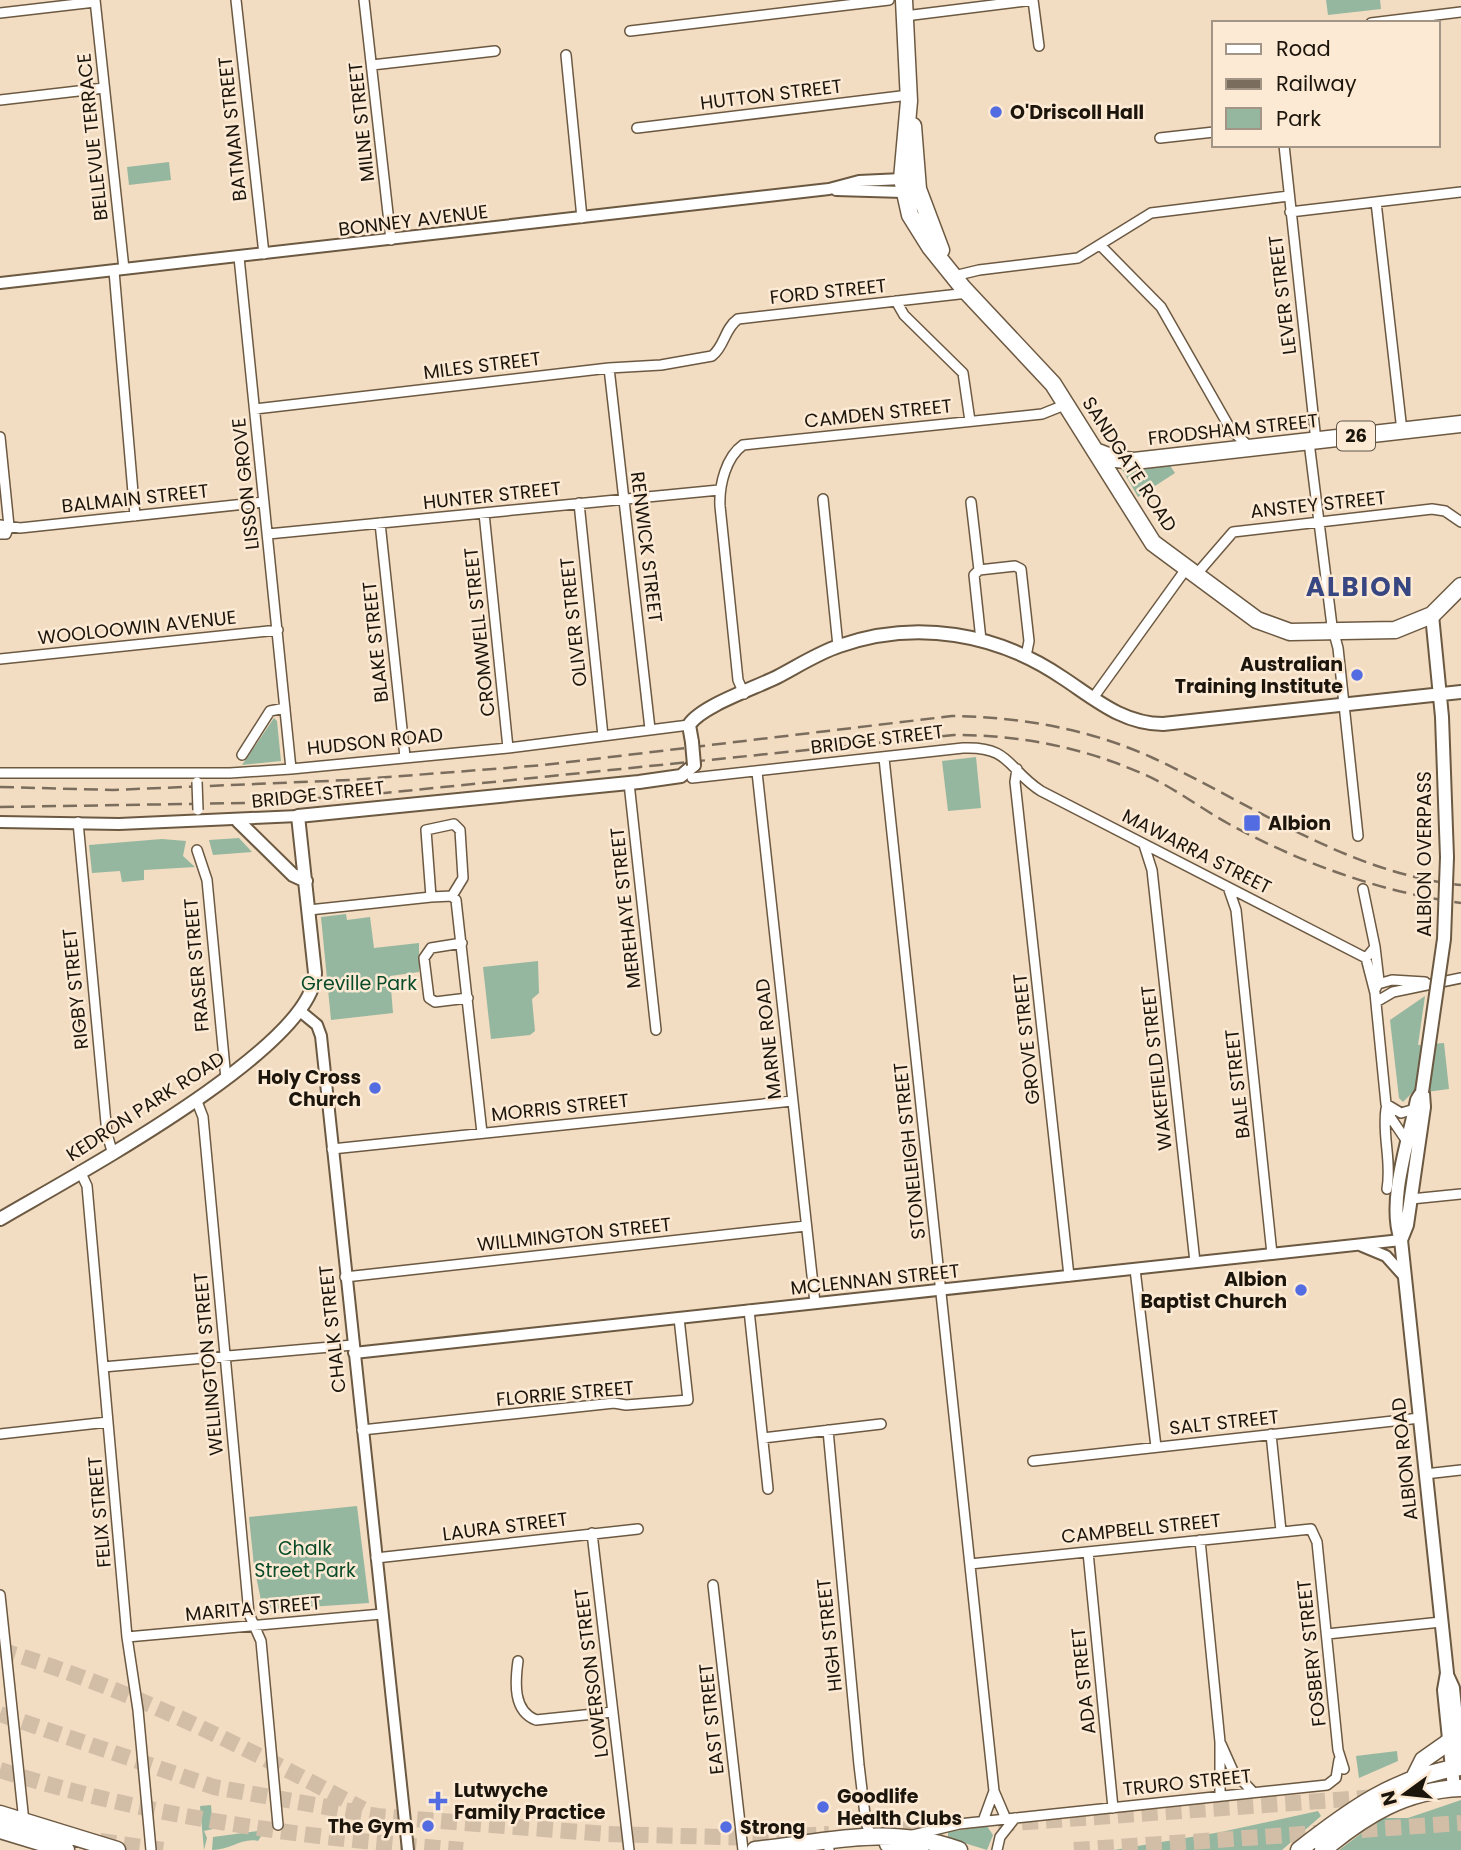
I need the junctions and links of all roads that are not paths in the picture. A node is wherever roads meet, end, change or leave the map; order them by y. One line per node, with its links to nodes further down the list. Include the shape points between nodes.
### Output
1 (236, 0): 30 (street, BATMAN STREET)
2 (365, 0): 14 (street, MILNE STREET)
3 (889, 0): 10 (street)
4 (1033, 0): 6 (street); 11 (street)
5 (95, 1): 8 (street); 15 (street, BELLEVUE TERRACE)
6 (904, 8): 16 (highway, SANDGATE ROAD)
7 (1461, 12): 9 (street)
8 (0, 13)
9 (1387, 21)
10 (629, 31)
11 (1039, 46)
12 (495, 51): 14 (street)
13 (566, 55): 27 (street)
14 (372, 65): 28 (street, MILNE STREET)
15 (104, 89): 17 (street); 32 (street, BELLEVUE TERRACE)
16 (909, 98): 18 (street, HUTTON STREET); 22 (highway, SANDGATE ROAD)
17 (0, 100)
18 (637, 128)
19 (1212, 132): 20 (street)
20 (1160, 138)
21 (1284, 147): 24 (street, LEVER STREET)
22 (910, 185): 27 (street, BONNEY AVENUE, via 829,189); 33 (highway, SANDGATE ROAD)
23 (1461, 192): 25 (street)
24 (1289, 196): 26 (street, LEVER STREET); 29 (street, via 1151,213)
25 (1376, 202): 26 (street); 44 (street)
26 (1290, 212): 46 (street, LEVER STREET)
27 (582, 218): 28 (street, BONNEY AVENUE)
28 (391, 240): 30 (street, BONNEY AVENUE)
29 (1101, 246): 33 (street, via 1078,258); 43 (street, via 1161,307)
30 (264, 254): 31 (street, BONNEY AVENUE)
31 (239, 257): 32 (street, BONNEY AVENUE); 40 (street, LISSON GROVE)
32 (119, 270): 34 (street, BONNEY AVENUE); 57 (street, BELLEVUE TERRACE)
33 (952, 274): 35 (highway, SANDGATE ROAD)
34 (0, 283)
35 (968, 293): 36 (street, FORD STREET); 39 (highway, SANDGATE ROAD, via 1047,376)
36 (896, 302): 37 (street, FORD STREET, via 738,319); 41 (street, via 962,373)
37 (712, 356): 38 (street, MILES STREET)
38 (609, 368): 40 (street, MILES STREET); 51 (street, RENWICK STREET)
39 (1067, 404): 41 (street, CAMDEN STREET, via 1042,414); 48 (highway, SANDGATE ROAD)
40 (255, 409): 53 (street, LISSON GROVE)
41 (970, 421): 50 (street, CAMDEN STREET, via 743,445 733,452)
42 (1461, 424): 44 (highway, FRODSHAM STREET / 26)
43 (1231, 430): 47 (street); 49 (street)
44 (1402, 431): 46 (highway, FRODSHAM STREET / 26)
45 (0, 437): 61 (street)
46 (1313, 441): 47 (highway, FRODSHAM STREET / 26); 58 (street, LEVER STREET)
47 (1251, 448): 49 (highway, FRODSHAM STREET / 26)
48 (1095, 451): 49 (highway, FRODSHAM STREET / 26, via 1128,461); 65 (highway, SANDGATE ROAD, via 1148,537)
49 (1223, 451)
50 (719, 489): 51 (street, HUNTER STREET); 75 (street, via 738,680)
51 (624, 499): 55 (street, HUNTER STREET); 81 (street, RENWICK STREET)
52 (823, 499): 71 (street)
53 (264, 502): 57 (street, BALMAIN STREET); 63 (street, LISSON GROVE)
54 (971, 502): 64 (street)
55 (579, 503): 56 (street, HUNTER STREET); 82 (street, OLIVER STREET)
56 (484, 513): 60 (street, HUNTER STREET); 83 (street, CROMWELL STREET)
57 (135, 516): 61 (street, BALMAIN STREET)
58 (1320, 522): 59 (street, ANSTEY STREET, via 1437,509); 65 (street, ANSTEY STREET, via 1230,533); 69 (street, LEVER STREET)
59 (1461, 522)
60 (380, 523): 63 (street, HUNTER STREET); 85 (street, BLAKE STREET)
61 (5, 526): 62 (street, via 6,534)
62 (0, 534)
63 (268, 534): 68 (street, LISSON GROVE)
64 (979, 570): 70 (street, via 974,575); 72 (street, via 1021,569 1029,644)
65 (1191, 573): 69 (highway, SANDGATE ROAD, via 1270,626 1290,632); 77 (street, ANSTEY STREET)
66 (1461, 586): 67 (highway, SANDGATE ROAD)
67 (1432, 615): 69 (highway, SANDGATE ROAD, via 1395,630); 76 (main road, ALBION OVERPASS)
68 (278, 631): 73 (street, WOOLOOWIN AVENUE); 79 (street, LISSON GROVE)
69 (1335, 633): 78 (street)
70 (981, 640): 71 (main road, HUDSON ROAD, via 908,631); 72 (main road, HUDSON ROAD)
71 (838, 646): 75 (main road, HUDSON ROAD)
72 (1026, 656): 77 (main road, HUDSON ROAD)
73 (0, 659)
74 (1461, 692): 76 (main road, HUDSON ROAD)
75 (744, 694): 80 (main road, HUDSON ROAD, via 704,711)
76 (1439, 695): 78 (main road, HUDSON ROAD); 124 (main road, ALBION OVERPASS, bridge, via 1447,857 1444,939)
77 (1093, 698): 78 (main road, HUDSON ROAD, via 1129,720 1154,724)
78 (1344, 705): 101 (street)
79 (285, 708): 84 (street, via 270,711); 87 (street, LISSON GROVE)
80 (693, 726): 81 (street, HUDSON ROAD); 89 (main road, bridge)
81 (650, 729): 82 (street, HUDSON ROAD)
82 (603, 736): 83 (street, HUDSON ROAD)
83 (508, 748): 85 (street, HUDSON ROAD)
84 (242, 755)
85 (405, 757): 87 (street, HUDSON ROAD)
86 (884, 758): 88 (street, BRIDGE STREET, via 981,747 1001,754); 90 (street, BRIDGE STREET); 147 (street, STONELEIGH STREET)
87 (291, 769): 92 (street, HUDSON ROAD)
88 (1017, 769): 94 (street, MAWARRA STREET); 95 (street, GROVE STREET)
89 (693, 772): 90 (street, BRIDGE STREET); 93 (main road, BRIDGE STREET)
90 (757, 772): 126 (street, MARNE ROAD)
91 (0, 773): 92 (street, HUDSON ROAD)
92 (196, 777): 96 (street, bridge)
93 (634, 783): 97 (main road, BRIDGE STREET); 122 (street, MEREHAYE STREET)
94 (1034, 786): 95 (street); 102 (street, MAWARRA STREET)
95 (1017, 798): 144 (street, GROVE STREET)
96 (198, 815): 98 (street, BRIDGE STREET); 100 (street, BRIDGE STREET)
97 (298, 816): 98 (street, BRIDGE STREET); 106 (main road)
98 (238, 821): 106 (main road, via 293,876)
99 (0, 822): 100 (street, BRIDGE STREET)
100 (78, 822): 132 (street, RIGBY STREET)
101 (1358, 836)
102 (1144, 845): 104 (street, MAWARRA STREET); 105 (street, WAKEFIELD STREET)
103 (197, 850): 123 (street, FRASER STREET, via 207,876)
104 (1169, 857): 105 (street); 107 (street, MAWARRA STREET)
105 (1152, 870): 142 (street, WAKEFIELD STREET)
106 (306, 881): 112 (main road)
107 (1228, 887): 109 (street, MAWARRA STREET); 113 (street, BALE STREET)
108 (1363, 889): 115 (street)
109 (1245, 895): 113 (street); 116 (street, MAWARRA STREET)
110 (452, 896): 111 (street); 111 (street, via 463,878 460,830 454,824 426,830); 114 (street)
111 (432, 897): 112 (street)
112 (309, 910): 121 (main road, via 315,977 311,996)
113 (1236, 910): 141 (street, BALE STREET)
114 (462, 943): 120 (street); 120 (street, via 431,948 424,958 429,998 435,1002)
115 (1375, 947): 116 (street); 119 (street)
116 (1366, 958): 119 (street)
117 (1461, 978): 118 (street)
118 (1436, 982): 119 (street); 119 (street, via 1395,980)
119 (1377, 993): 127 (street)
120 (468, 998): 129 (street)
121 (300, 1011): 123 (main road, KEDRON PARK ROAD); 131 (street, CHALK STREET, via 320,1032)
122 (656, 1030)
123 (226, 1079): 125 (main road, KEDRON PARK ROAD)
124 (1422, 1092): 128 (main road, ALBION OVERPASS); 136 (main road, ALBION OVERPASS, via 1424,1107)
125 (196, 1099): 132 (main road, KEDRON PARK ROAD); 152 (street, WELLINGTON STREET, via 203,1116)
126 (792, 1101): 129 (street, MORRIS STREET); 138 (street, MARNE ROAD)
127 (1386, 1104): 128 (street, via 1401,1113); 130 (street); 134 (street)
128 (1415, 1108): 130 (main road, ALBION OVERPASS)
129 (482, 1133): 131 (street, MORRIS STREET)
130 (1408, 1143): 139 (main road, ALBION OVERPASS, via 1396,1207)
131 (332, 1149): 146 (street, CHALK STREET)
132 (112, 1151): 133 (main road, KEDRON PARK ROAD)
133 (80, 1171): 137 (main road, KEDRON PARK ROAD); 153 (street, FELIX STREET, via 86,1182)
134 (1387, 1189)
135 (1461, 1194): 136 (street)
136 (1411, 1199): 139 (main road, ALBION OVERPASS)
137 (0, 1219)
138 (806, 1226): 146 (street, WILLMINGTON STREET); 148 (street, MARNE ROAD)
139 (1401, 1240): 140 (street, MCLENNAN STREET); 145 (main road, ALBION ROAD)
140 (1359, 1245): 141 (street, MCLENNAN STREET); 145 (street, via 1388,1258)
141 (1272, 1254): 142 (street, MCLENNAN STREET)
142 (1195, 1262): 143 (street, MCLENNAN STREET)
143 (1135, 1269): 144 (street, MCLENNAN STREET); 162 (street)
144 (1069, 1276): 147 (street, MCLENNAN STREET)
145 (1404, 1276): 154 (main road, ALBION ROAD)
146 (345, 1277): 151 (street, CHALK STREET)
147 (941, 1290): 148 (street, MCLENNAN STREET); 174 (street, STONELEIGH STREET)
148 (814, 1303): 149 (street, MCLENNAN STREET)
149 (749, 1310): 150 (street, MCLENNAN STREET); 161 (street)
150 (679, 1318): 151 (street, MCLENNAN STREET); 157 (street, FLORRIE STREET, via 688,1400 614,1403)
151 (353, 1349): 152 (street); 157 (street, CHALK STREET)
152 (225, 1356): 153 (street); 179 (street, WELLINGTON STREET, via 242,1551)
153 (103, 1367): 155 (street, FELIX STREET)
154 (1420, 1418): 160 (street, SALT STREET); 165 (main road, ALBION ROAD)
155 (108, 1422): 159 (street); 181 (street, FELIX STREET)
156 (881, 1424): 158 (street)
157 (362, 1430): 173 (street, CHALK STREET)
158 (828, 1430): 161 (street); 203 (street, HIGH STREET, via 865,1818)
159 (0, 1434)
160 (1271, 1434): 162 (street, SALT STREET); 168 (street)
161 (762, 1438): 166 (street)
162 (1156, 1447): 163 (street, SALT STREET)
163 (1033, 1461)
164 (1461, 1470): 165 (street)
165 (1425, 1474): 178 (main road, ALBION ROAD)
166 (768, 1489)
167 (638, 1529): 170 (street, LAURA STREET)
168 (1281, 1531): 169 (street, CAMPBELL STREET, via 1305,1528); 171 (street, CAMPBELL STREET)
169 (1315, 1532): 180 (street, FOSBERY STREET)
170 (592, 1533): 173 (street, LAURA STREET); 184 (street, LOWERSON STREET)
171 (1200, 1540): 172 (street, CAMPBELL STREET); 187 (street)
172 (1088, 1552): 174 (street, CAMPBELL STREET); 196 (street, ADA STREET)
173 (376, 1558): 177 (street, CHALK STREET)
174 (970, 1564): 193 (street, STONELEIGH STREET)
175 (713, 1585): 210 (street, EAST STREET)
176 (0, 1595): 200 (street)
177 (382, 1614): 179 (street, MARITA STREET); 208 (street, CHALK STREET)
178 (1441, 1622): 180 (street); 183 (main road, ALBION ROAD)
179 (254, 1626): 181 (street, MARITA STREET); 201 (street, WELLINGTON STREET, via 261,1641)
180 (1327, 1634): 188 (street, FOSBERY STREET)
181 (128, 1636): 207 (street, FELIX STREET)
182 (518, 1661): 184 (street, via 519,1707 526,1716 536,1720)
183 (1447, 1673): 185 (main road, ALBION ROAD); 186 (main road, ALBION ROAD, via 1444,1690)
184 (613, 1712): 209 (street, LOWERSON STREET)
185 (1459, 1725): 189 (main road, ALBION ROAD)
186 (1450, 1741): 189 (main road, ALBION ROAD); 191 (highway, via 1423,1760)
187 (1220, 1742): 194 (street, via 1233,1771); 195 (street)
188 (1339, 1755): 190 (street, FOSBERY STREET); 194 (street, TRURO STREET, via 1339,1771 1332,1783)
189 (1459, 1768): 191 (highway); 192 (main road, ALBION ROAD)
190 (1344, 1769)
191 (1414, 1778): 216 (highway, via 1356,1805)
192 (1457, 1788): 217 (highway, via 1424,1791 1390,1802)
193 (994, 1791): 198 (street, STONELEIGH STREET); 199 (street, STONELEIGH STREET)
194 (1253, 1792): 195 (street, TRURO STREET)
195 (1220, 1795): 196 (street, TRURO STREET)
196 (1113, 1808): 198 (street, TRURO STREET)
197 (0, 1814): 200 (highway)
198 (1011, 1818): 199 (street, TRURO STREET); 215 (street)
199 (984, 1821): 204 (street, TRURO STREET)
200 (24, 1822): 206 (highway)
201 (278, 1825)
202 (0, 1830): 205 (highway)
203 (871, 1836): 204 (highway); 211 (highway)
204 (911, 1836): 214 (highway)
205 (66, 1850)
206 (117, 1850)
207 (150, 1850)
208 (408, 1850)
209 (629, 1850)
210 (743, 1850)
211 (755, 1850)
212 (826, 1850): 213 (highway, via 887,1844)
213 (920, 1850)
214 (959, 1850)
215 (997, 1850)
216 (1299, 1850)
217 (1323, 1850)

